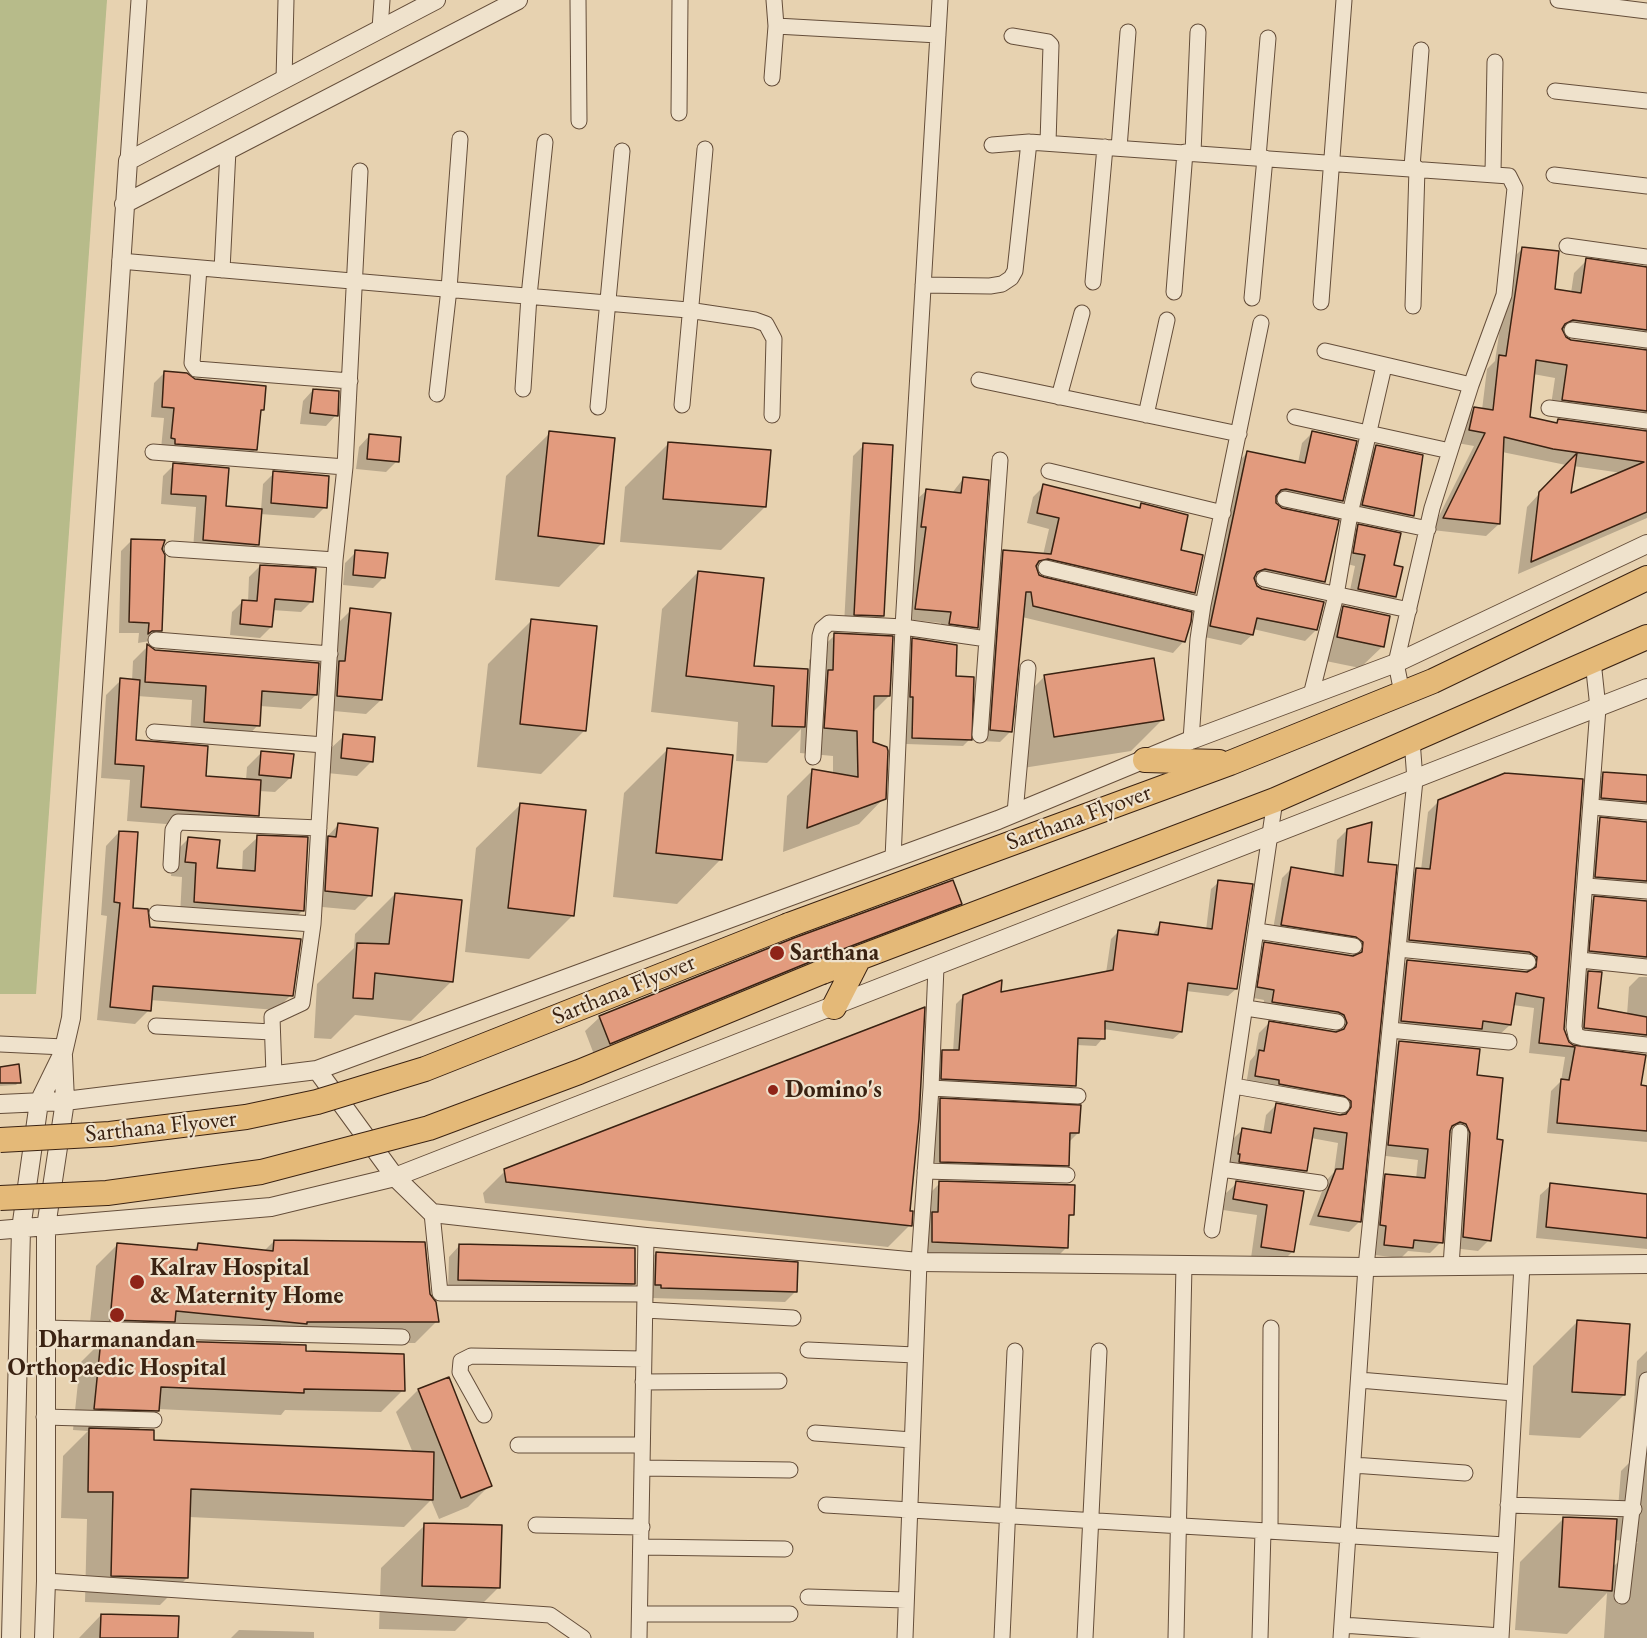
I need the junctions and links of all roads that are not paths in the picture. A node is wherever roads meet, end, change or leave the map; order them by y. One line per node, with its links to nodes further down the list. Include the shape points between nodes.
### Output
1 (139, 0): 40 (street)
2 (286, 0): 24 (street)
3 (382, 0): 15 (street)
4 (436, 0): 15 (street)
5 (578, 0): 28 (street)
6 (680, 0): 27 (street)
7 (774, 0): 14 (street)
8 (940, 0): 18 (street)
9 (1344, 0): 41 (street)
10 (1558, 0): 11 (street)
11 (1591, 2): 13 (street)
12 (507, 3): 36 (street)
13 (1647, 11)
14 (776, 26): 18 (street); 23 (street)
15 (380, 29): 24 (street)
16 (1128, 32): 34 (street)
17 (1198, 32): 38 (street)
18 (938, 35): 55 (street)
19 (1012, 36): 32 (street, via 1051,45)
20 (1268, 38): 39 (street)
21 (1420, 50): 42 (street)
22 (1496, 62): 44 (street)
23 (772, 78)
24 (284, 80): 40 (street)
25 (1555, 91): 26 (street)
26 (1647, 101)
27 (679, 112)
28 (579, 121)
29 (460, 139): 56 (street)
30 (545, 142): 58 (street)
31 (1029, 142): 32 (street); 33 (street); 55 (street, via 1011,278 990,286)
32 (1048, 143): 34 (street)
33 (992, 145)
34 (1112, 148): 38 (street); 54 (street)
35 (705, 149): 63 (street)
36 (228, 150): 47 (street); 52 (street)
37 (622, 152): 61 (street)
38 (1189, 153): 39 (street); 57 (street)
39 (1261, 158): 41 (street); 59 (street)
40 (128, 161): 47 (street)
41 (1330, 162): 42 (street); 60 (street)
42 (1414, 168): 44 (street); 62 (street)
43 (360, 171): 53 (street)
44 (1493, 173): 73 (street, via 1509,176 1515,188 1504,295)
45 (1554, 175): 46 (street)
46 (1647, 186)
47 (124, 204): 50 (street)
48 (1568, 246): 49 (street)
49 (1647, 257)
50 (120, 261): 51 (street); 154 (street, via 71,1018)
51 (200, 268): 52 (street); 72 (street, via 192,363 196,369)
52 (222, 270): 53 (street)
53 (353, 281): 56 (street); 72 (street)
54 (1093, 282)
55 (922, 285): 104 (street)
56 (449, 289): 58 (street); 75 (street)
57 (1174, 292)
58 (529, 296): 61 (street); 74 (street)
59 (1252, 298)
60 (1322, 302)
61 (609, 303): 63 (street); 78 (street)
62 (1413, 306)
63 (688, 310): 77 (street); 81 (street, via 766,324 774,339)
64 (1082, 313): 76 (street)
65 (1167, 320): 80 (street)
66 (1262, 323): 85 (street)
67 (1572, 330): 68 (street)
68 (1647, 340)
69 (1325, 351): 70 (street)
70 (1384, 366): 73 (street); 84 (street)
71 (979, 380): 76 (street)
72 (350, 381): 89 (street)
73 (1471, 385): 86 (street)
74 (523, 389)
75 (437, 394)
76 (1059, 397): 80 (street)
77 (682, 405)
78 (598, 407)
79 (1549, 408): 83 (street)
80 (1146, 415): 85 (street)
81 (772, 416)
82 (1295, 417): 84 (street)
83 (1647, 422)
84 (1369, 432): 86 (street); 93 (street)
85 (1239, 434): 92 (street)
86 (1450, 451): 94 (street)
87 (153, 452): 89 (street)
88 (1000, 460): 106 (street)
89 (345, 467): 97 (street)
90 (1049, 471): 92 (street)
91 (1286, 499): 93 (street)
92 (1223, 513): 102 (street)
93 (1350, 513): 94 (street); 101 (street)
94 (1428, 530): 103 (street)
95 (1647, 544): 110 (street)
96 (172, 549): 97 (street)
97 (335, 560): 108 (street)
98 (1046, 568): 102 (street)
99 (1647, 578): 113 (main road, Sarthana Flyover)
100 (1264, 579): 101 (street)
101 (1336, 595): 103 (street); 114 (street)
102 (1203, 605): 118 (street)
103 (1409, 610): 110 (street)
104 (903, 627): 106 (street); 121 (street, via 829,623 822,629); 131 (street)
105 (1647, 637): 109 (main road)
106 (987, 639): 117 (street)
107 (156, 640): 108 (street)
108 (330, 654): 120 (street)
109 (1593, 661): 115 (street); 119 (main road)
110 (1396, 663): 113 (street); 114 (street)
111 (1028, 668): 128 (street)
112 (1647, 688): 115 (street)
113 (1402, 693): 123 (main road, Sarthana Flyover)
114 (1311, 695): 118 (street)
115 (1598, 708): 124 (street); 126 (street)
116 (154, 732): 120 (street)
117 (980, 735)
118 (1191, 740): 122 (street)
119 (1412, 740): 124 (street); 125 (main road)
120 (324, 745): 129 (street)
121 (813, 757)
122 (1145, 760): 123 (main road); 128 (street)
123 (1230, 763): 165 (main road, Sarthana Flyover, bridge, via 789,925 425,1069 317,1102 246,1117 110,1134)
124 (1415, 780): 130 (street); 139 (street)
125 (1275, 800): 130 (street); 140 (main road)
126 (1593, 807): 127 (street); 133 (street)
127 (1647, 812)
128 (1015, 813): 131 (street)
129 (319, 828): 132 (street, via 178,822 173,830); 136 (street)
130 (1272, 836): 137 (street); 143 (street)
131 (893, 859): 155 (street)
132 (171, 865)
133 (1587, 886): 134 (street); 141 (street)
134 (1647, 891)
135 (157, 913): 136 (street)
136 (312, 924): 150 (street, via 302,1003 274,1014)
137 (1257, 931): 138 (street); 146 (street)
138 (1354, 946)
139 (1398, 949): 142 (street); 149 (street)
140 (859, 958): 145 (main road); 171 (main road, bridge, via 579,1072 429,1128 261,1172 107,1193)
141 (1580, 960): 144 (street); 153 (street, via 1576,1035)
142 (1528, 962)
143 (936, 967): 145 (street); 158 (street)
144 (1647, 967)
145 (834, 1007): 169 (street)
146 (1246, 1008): 147 (street); 157 (street)
147 (1337, 1022)
148 (156, 1026): 150 (street)
149 (1390, 1030): 151 (street); 183 (street)
150 (273, 1032): 156 (street)
151 (1509, 1042)
152 (0, 1044): 154 (street)
153 (1647, 1045)
154 (64, 1050): 160 (street); 161 (street)
155 (317, 1070): 156 (street); 169 (street)
156 (274, 1075): 160 (street)
157 (1234, 1086): 163 (street); 166 (street)
158 (931, 1088): 159 (street); 167 (street)
159 (1078, 1096)
160 (65, 1101): 161 (street); 173 (street)
161 (39, 1102): 162 (street); 174 (street)
162 (0, 1104)
163 (1342, 1105)
164 (1460, 1132): 182 (street)
165 (0, 1140)
166 (1221, 1169): 170 (street); 176 (street)
167 (925, 1171): 168 (street); 178 (street)
168 (1067, 1175)
169 (395, 1177): 172 (street); 173 (street, via 272,1207)
170 (1320, 1183)
171 (0, 1198)
172 (432, 1213): 177 (street); 184 (street, via 440,1293)
173 (46, 1227): 174 (street); 187 (street)
174 (21, 1229): 175 (street); 233 (street)
175 (0, 1230)
176 (1212, 1230)
177 (646, 1237): 178 (street); 184 (street)
178 (919, 1262): 180 (street); 193 (street)
179 (1647, 1264): 181 (street)
180 (1184, 1265): 183 (street); 218 (street)
181 (1522, 1265): 182 (street); 199 (street)
182 (1451, 1266): 183 (street)
183 (1366, 1267): 195 (street)
184 (644, 1294): 185 (street)
185 (645, 1310): 186 (street); 194 (street)
186 (794, 1318)
187 (45, 1328): 189 (street); 201 (street)
188 (1271, 1328): 220 (street)
189 (402, 1337)
190 (808, 1350): 193 (street)
191 (1015, 1351): 215 (street)
192 (1099, 1351): 216 (street)
193 (915, 1355): 204 (street)
194 (643, 1359): 198 (street); 200 (street, via 471,1356 461,1361 460,1372)
195 (1359, 1380): 199 (street); 207 (street)
196 (1647, 1380): 213 (street)
197 (779, 1381): 198 (street)
198 (643, 1382): 206 (street)
199 (1514, 1393): 212 (street)
200 (484, 1415)
201 (44, 1417): 202 (street); 225 (street)
202 (154, 1420)
203 (815, 1433): 204 (street)
204 (912, 1440): 214 (street)
205 (518, 1445): 206 (street)
206 (641, 1445): 208 (street)
207 (1353, 1465): 210 (street); 221 (street)
208 (642, 1468): 209 (street); 219 (street)
209 (790, 1470)
210 (1465, 1473)
211 (826, 1505): 214 (street)
212 (1508, 1505): 213 (street); 222 (street)
213 (1634, 1509): 226 (street)
214 (910, 1510): 215 (street); 228 (street)
215 (1008, 1516): 216 (street); 238 (street)
216 (1091, 1521): 218 (street); 239 (street)
217 (536, 1525): 219 (street)
218 (1180, 1526): 220 (street); 240 (street)
219 (642, 1527): 223 (street)
220 (1266, 1531): 221 (street); 241 (street)
221 (1348, 1536): 222 (street); 231 (street)
222 (1505, 1545): 232 (street)
223 (642, 1547): 224 (street); 229 (street)
224 (785, 1549)
225 (46, 1581): 234 (street); 235 (street, via 550,1615)
226 (1622, 1596)
227 (808, 1597): 228 (street)
228 (906, 1600): 237 (street)
229 (639, 1614): 230 (street); 236 (street)
230 (790, 1614)
231 (1342, 1632): 232 (street)
232 (1501, 1637)
233 (11, 1638)
234 (44, 1638)
235 (583, 1638)
236 (639, 1638)
237 (905, 1638)
238 (1002, 1638)
239 (1085, 1638)
240 (1176, 1638)
241 (1260, 1638)

